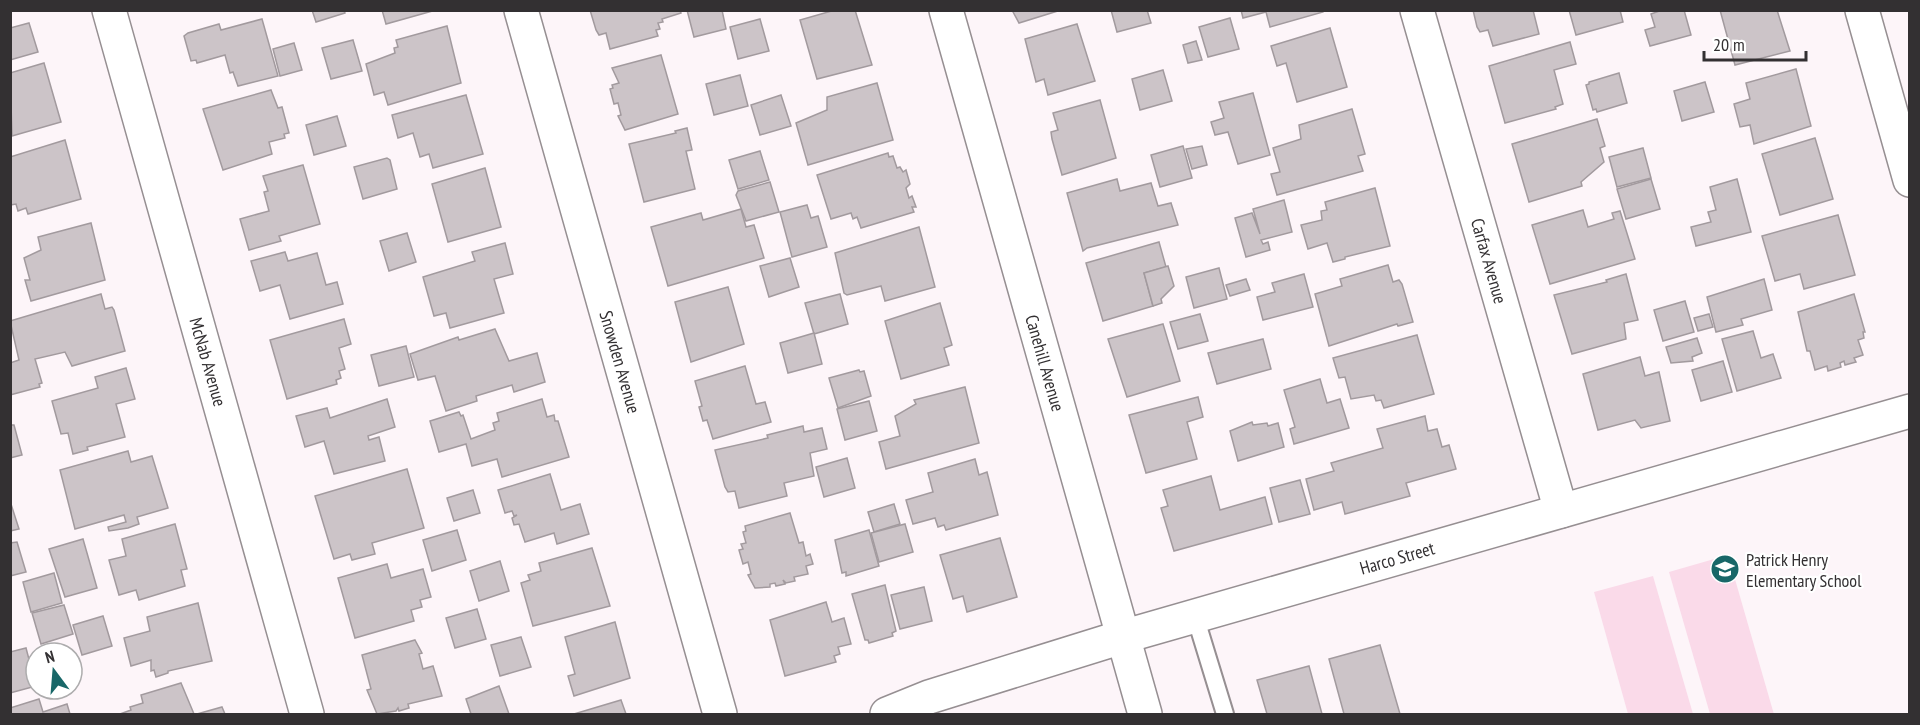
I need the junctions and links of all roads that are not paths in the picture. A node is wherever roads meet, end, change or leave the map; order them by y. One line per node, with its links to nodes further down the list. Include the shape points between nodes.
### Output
1 (109, 10): 11 (street, McNab Avenue)
2 (521, 10): 12 (street, Snowden Avenue)
3 (946, 10): 10 (street, Canehill Avenue)
4 (1418, 10): 8 (street, Carfax Avenue)
5 (1862, 10): 6 (street)
6 (1910, 180)
7 (1910, 411): 8 (street, Harco Street)
8 (1561, 511): 9 (street, Harco Street)
9 (1195, 616): 10 (street, Harco Street); 15 (lane)
10 (1122, 637): 13 (street, Harco Street, via 929,697); 14 (street, Canehill Avenue)
11 (307, 714)
12 (720, 714)
13 (887, 714)
14 (1145, 714)
15 (1225, 714)

